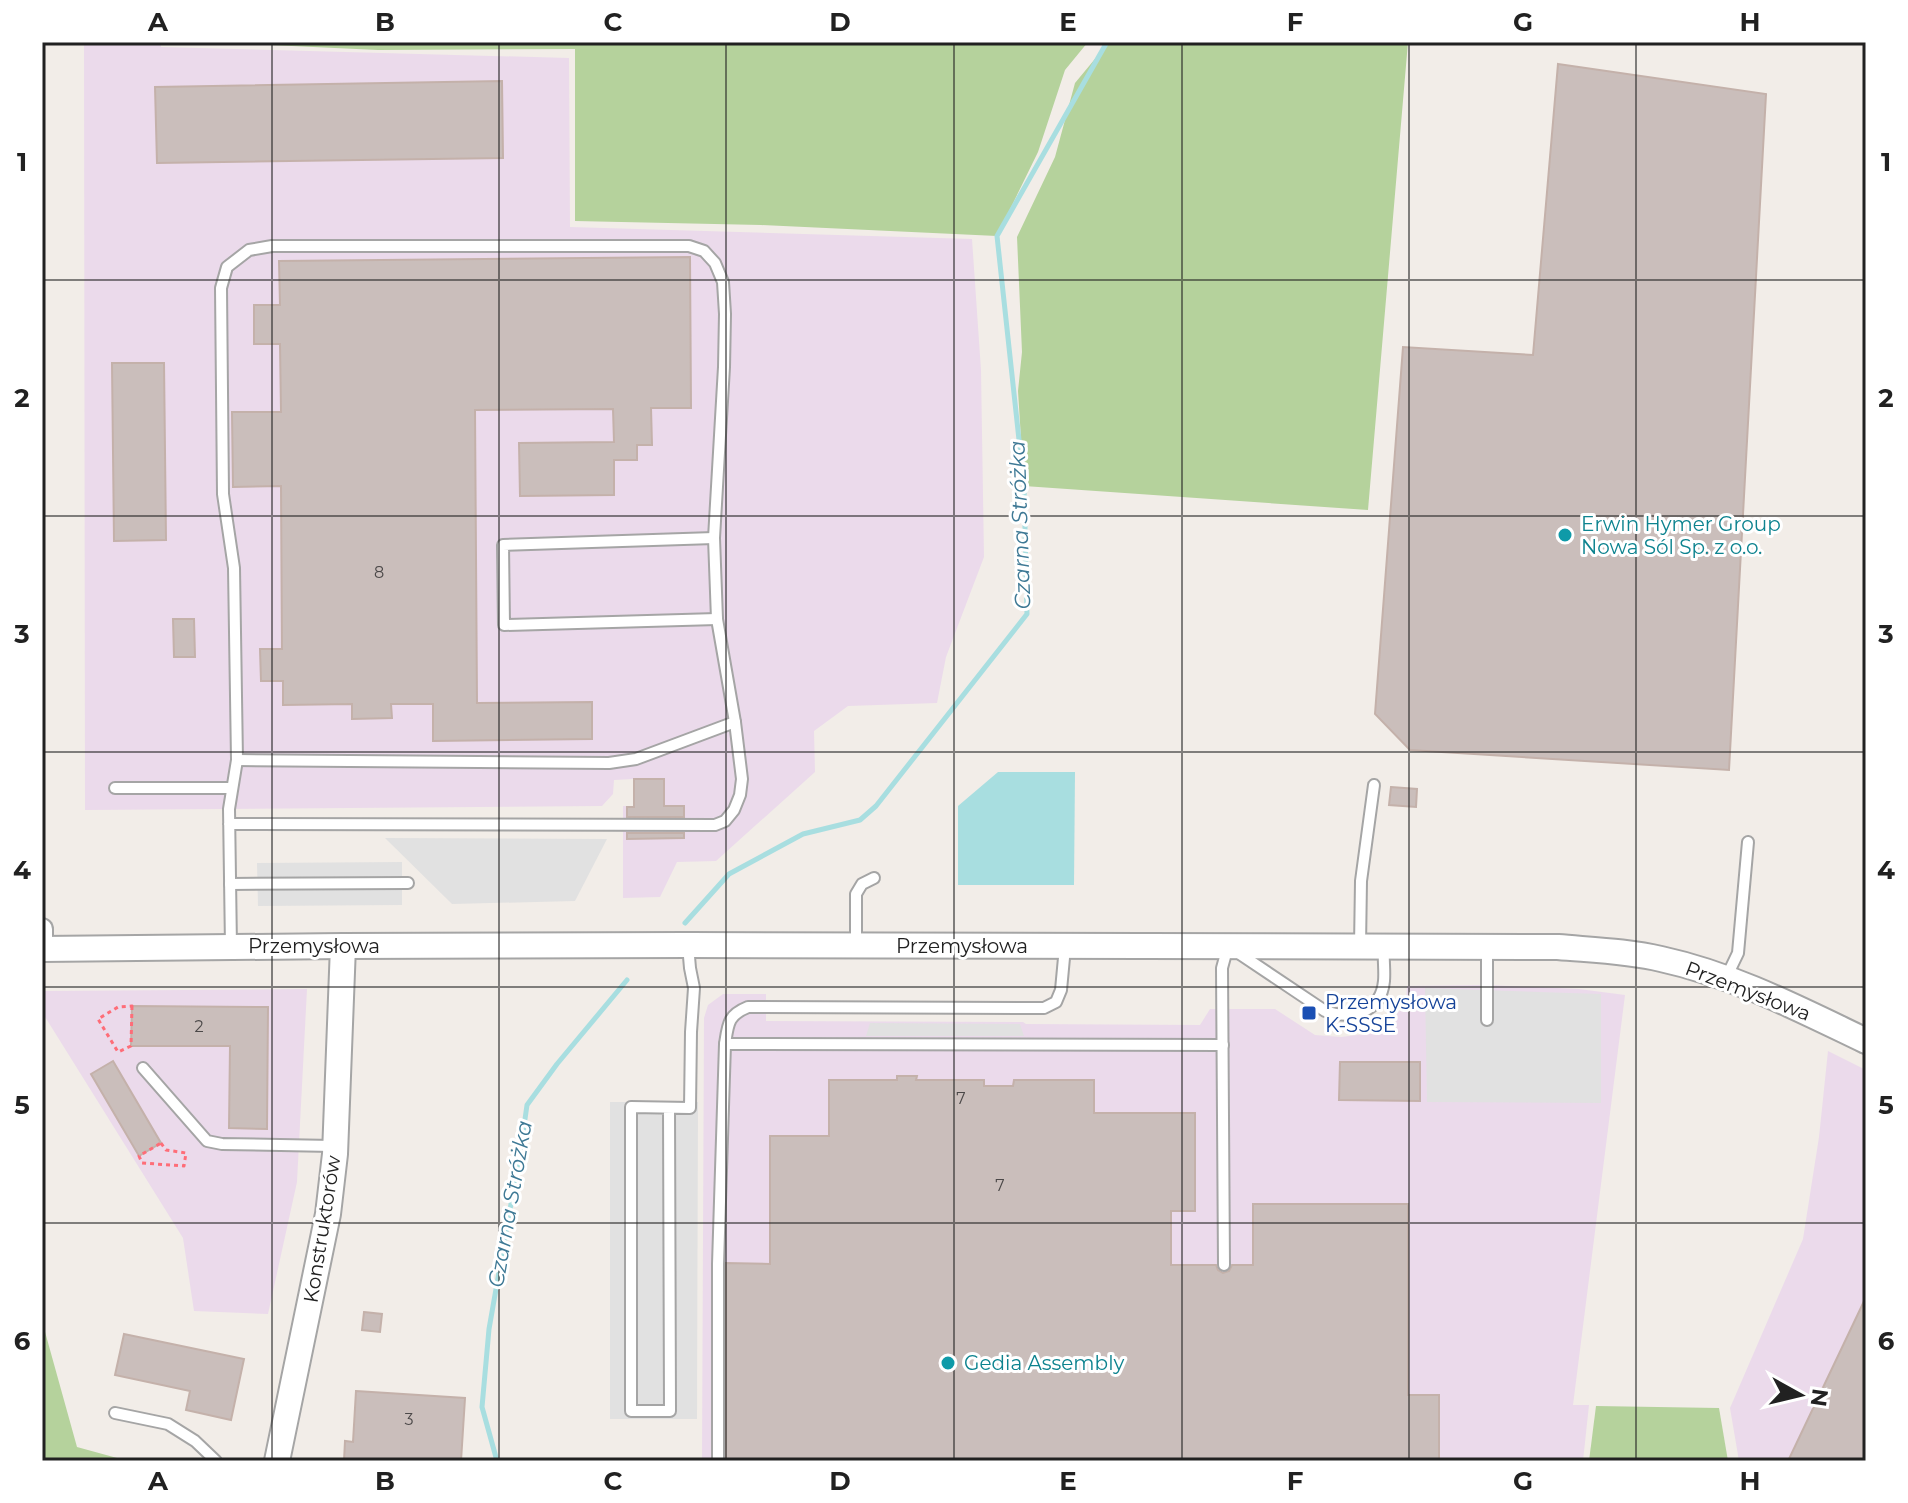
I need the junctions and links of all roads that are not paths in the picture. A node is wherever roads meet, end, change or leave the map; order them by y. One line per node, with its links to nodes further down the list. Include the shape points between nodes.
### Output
1 (714, 538): 2 (lane); 2 (lane, via 503,545 504,625); 4 (lane, via 725,314 723,282 704,251 689,246 249,250 227,267 221,288 223,494 234,568)
2 (717, 619): 3 (lane)
3 (735, 722): 4 (lane, via 636,759 609,763); 8 (lane, via 740,795 725,821 715,825)
4 (237, 760): 7 (lane)
5 (1374, 785): 19 (lane, via 1361,881)
6 (115, 788): 7 (lane)
7 (231, 788): 8 (lane)
8 (229, 824): 12 (lane)
9 (1748, 842): 23 (lane, via 1738,953)
10 (874, 878): 16 (lane, via 856,894)
11 (408, 883): 12 (lane)
12 (230, 884): 20 (lane)
13 (42, 929): 22 (street)
14 (688, 945): 15 (street, Przemysłowa); 16 (street, Przemysłowa); 29 (lane, via 694,988 690,1108)
15 (343, 946): 20 (street, Przemysłowa); 30 (street, Konstruktorów)
16 (856, 946): 17 (street, Przemysłowa)
17 (1065, 946): 18 (street, Przemysłowa); 26 (lane, via 1061,990 1056,1002 1044,1008 748,1007 728,1024)
18 (1228, 946): 19 (street, Przemysłowa); 19 (lane, via 1337,1015 1363,1013 1381,993 1384,981); 27 (lane, via 1222,968)
19 (1372, 946): 21 (street, Przemysłowa)
20 (231, 947): 22 (street, Przemysłowa)
21 (1487, 947): 23 (street, Przemysłowa, via 1604,950); 24 (lane)
22 (42, 949)
23 (1726, 978): 25 (street, Przemysłowa)
24 (1487, 1020)
25 (1862, 1036)
26 (725, 1044): 27 (lane); 35 (lane)
27 (1223, 1045): 31 (lane)
28 (143, 1068): 30 (lane, via 207,1141)
29 (669, 1108): 29 (lane, via 631,1107 631,1411 670,1411)
30 (335, 1146): 34 (street, Konstruktorów, via 328,1214)
31 (1224, 1265)
32 (115, 1413): 33 (lane, via 168,1424)
33 (216, 1461)
34 (277, 1461)
35 (718, 1461)

